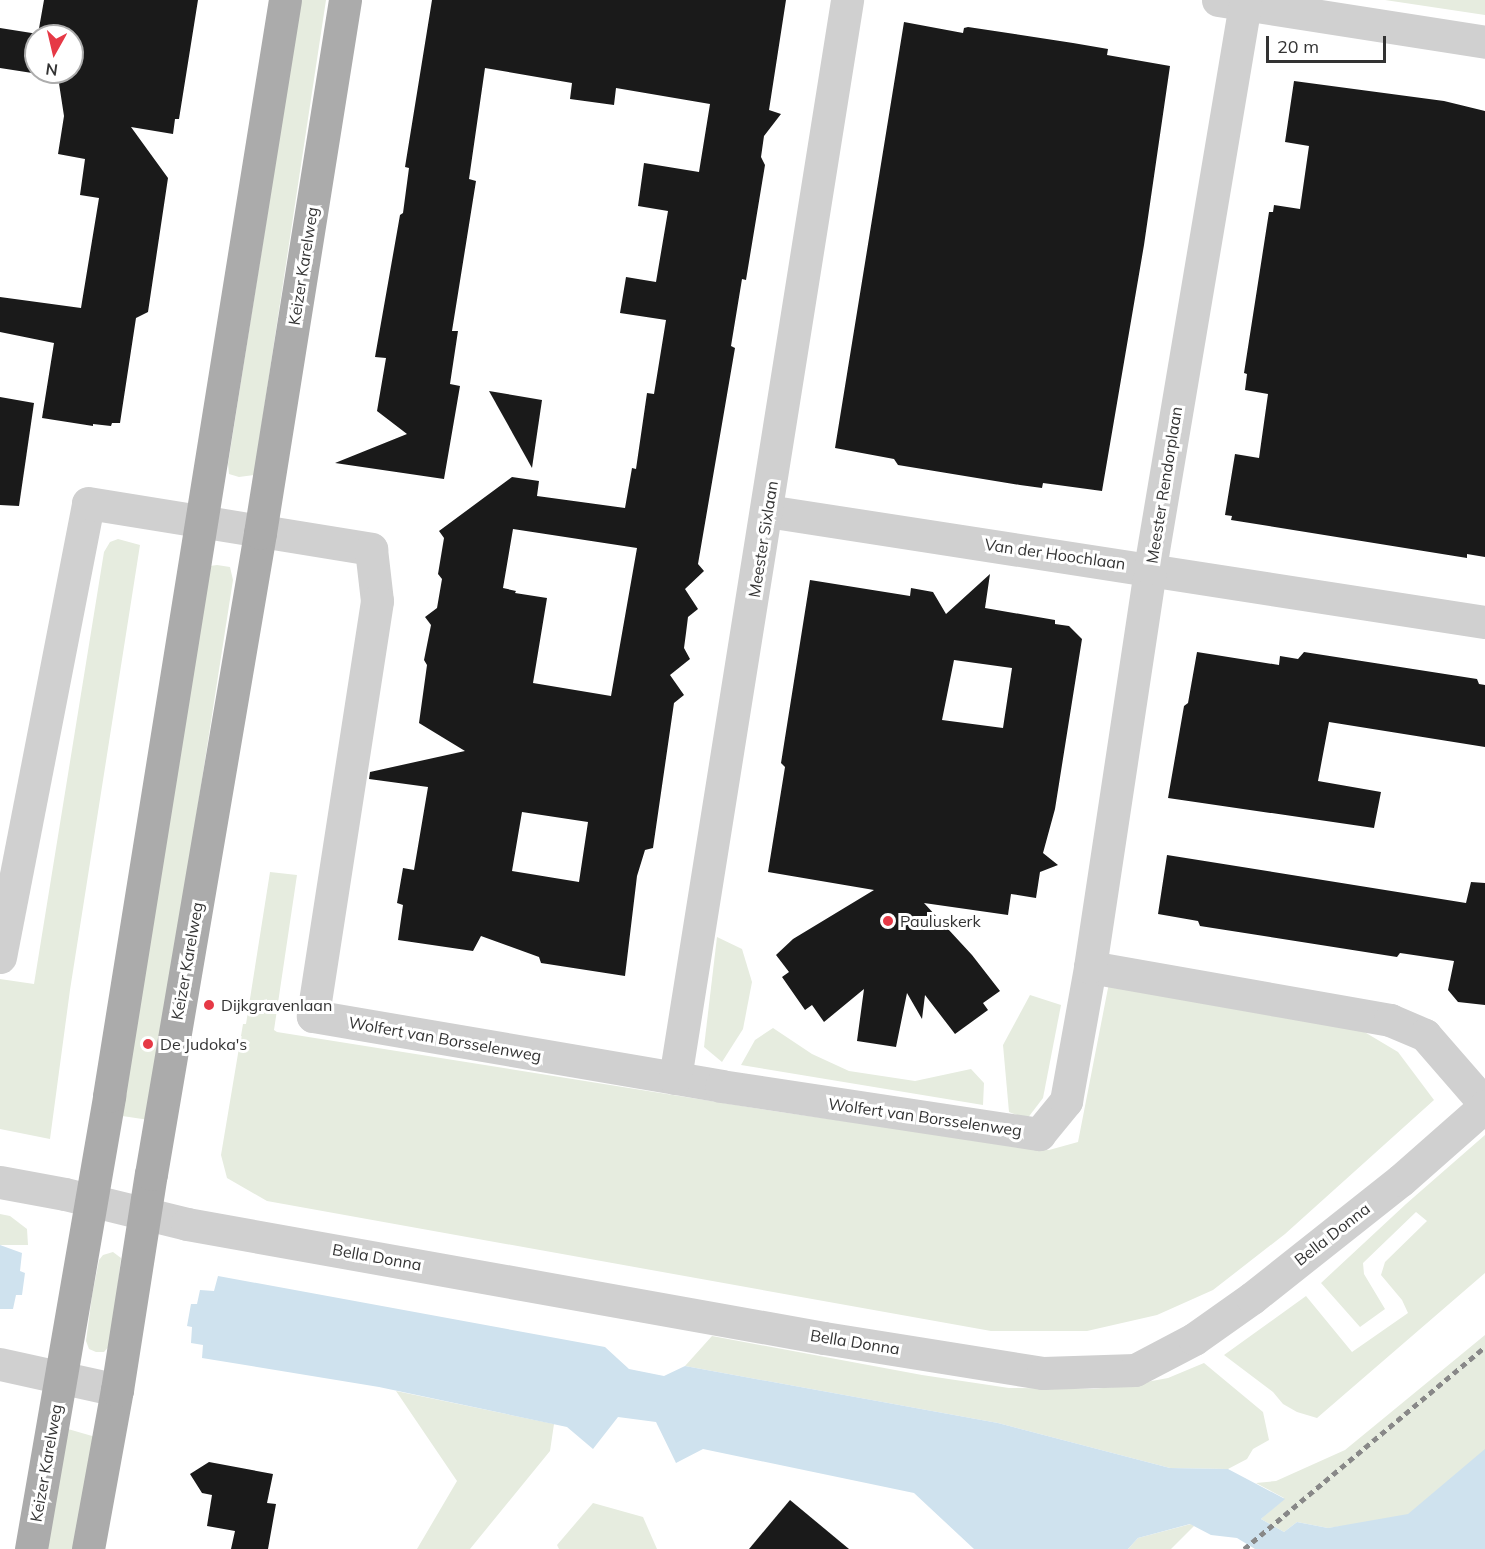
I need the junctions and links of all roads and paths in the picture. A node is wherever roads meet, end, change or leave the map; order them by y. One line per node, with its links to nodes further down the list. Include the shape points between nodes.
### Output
1 (285, 0): 7 (main road, Keizer Karelweg)
2 (345, 0): 8 (main road, Keizer Karelweg)
3 (847, 0): 6 (street, Meester Sixlaan)
4 (1231, 2): 5 (street); 9 (street, Meester Rendorplaan)
5 (1485, 42)
6 (767, 511): 9 (street, Van der Hoochlaan); 13 (street, Meester Sixlaan)
7 (201, 521): 8 (street); 11 (street, via 88,503); 16 (main road, Keizer Karelweg)
8 (260, 532): 13 (street, Wolfert van Borsselenweg, via 371,549 377,601 313,1016); 17 (main road, Keizer Karelweg)
9 (1150, 568): 10 (street, Van der Hoochlaan); 12 (street, Meester Rendorplaan)
10 (1485, 622)
11 (0, 957)
12 (1090, 967): 13 (street, Wolfert van Borsselenweg, via 1066,1101 1038,1134); 14 (street, via 1390,1020 1425,1035)
13 (675, 1078)
14 (1485, 1105): 17 (street, Bella Donna, via 1401,1180 1252,1298 1194,1339 1135,1370 1043,1373 824,1338)
15 (0, 1182): 16 (street, Bella Donna)
16 (90, 1201): 17 (street, Bella Donna); 19 (main road, Keizer Karelweg)
17 (145, 1216): 20 (main road, Keizer Karelweg)
18 (0, 1364): 19 (street)
19 (62, 1376): 20 (street); 21 (main road, Keizer Karelweg)
20 (117, 1390): 22 (main road, Keizer Karelweg)
21 (31, 1549)
22 (88, 1549)

